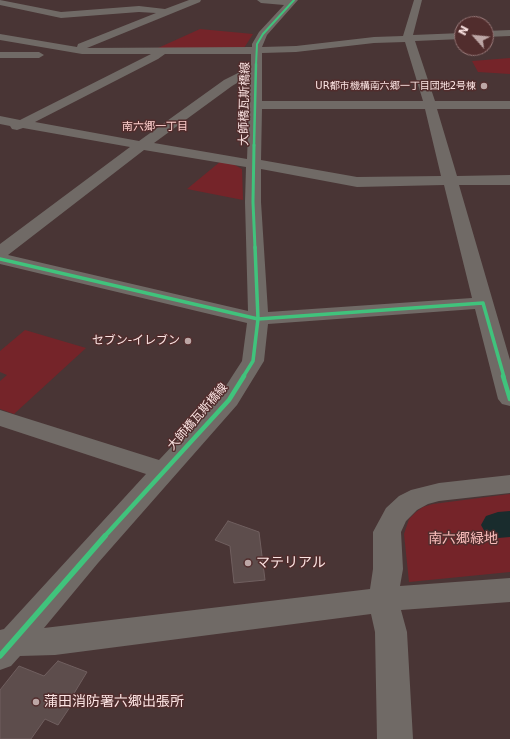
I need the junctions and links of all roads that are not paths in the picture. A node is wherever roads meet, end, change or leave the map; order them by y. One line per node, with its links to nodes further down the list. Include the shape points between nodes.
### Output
1 (196, 0): 6 (street)
2 (261, 0): 5 (street)
3 (418, 0): 15 (street, via 408,35)
4 (0, 2): 7 (street)
5 (293, 2): 18 (street, 大師橋瓦斯橋線, via 260,38)
6 (167, 12): 7 (street, via 139,9); 16 (street)
7 (61, 15): 8 (street)
8 (40, 22)
9 (13, 30): 11 (street)
10 (510, 33): 12 (street)
11 (0, 34)
12 (494, 34)
13 (454, 36): 15 (street)
14 (0, 37): 16 (street)
15 (410, 38): 18 (street); 24 (street)
16 (74, 49): 17 (street); 19 (street, via 63,54)
17 (162, 51): 18 (street); 26 (street)
18 (256, 51): 22 (street, 大師橋瓦斯橋線)
19 (14, 54): 20 (street); 21 (street)
20 (0, 55)
21 (0, 60)
22 (256, 73): 23 (street, 大師橋瓦斯橋線); 28 (street, via 244,74 228,83)
23 (255, 105): 24 (street); 29 (street, 大師橋瓦斯橋線)
24 (430, 105): 25 (street); 31 (street)
25 (510, 105)
26 (21, 124): 27 (street); 28 (street)
27 (2, 127)
28 (142, 145): 29 (street); 32 (street)
29 (253, 163): 31 (street, via 357,182); 35 (street, 大師橋瓦斯橋線)
30 (510, 180): 31 (street)
31 (449, 181): 34 (street)
32 (0, 253)
33 (0, 259): 35 (street)
34 (483, 303): 35 (street); 36 (street)
35 (258, 319): 38 (street, 大師橋瓦斯橋線, via 253,360 229,400)
36 (510, 399)
37 (0, 418): 38 (street)
38 (164, 470): 42 (street, 大師橋瓦斯橋線)
39 (510, 484): 41 (street, via 439,492 420,496 408,503 396,515 387,532 388,569)
40 (510, 590): 41 (street)
41 (383, 598): 42 (street, via 364,603); 43 (street, via 390,632)
42 (3, 648)
43 (394, 739)

